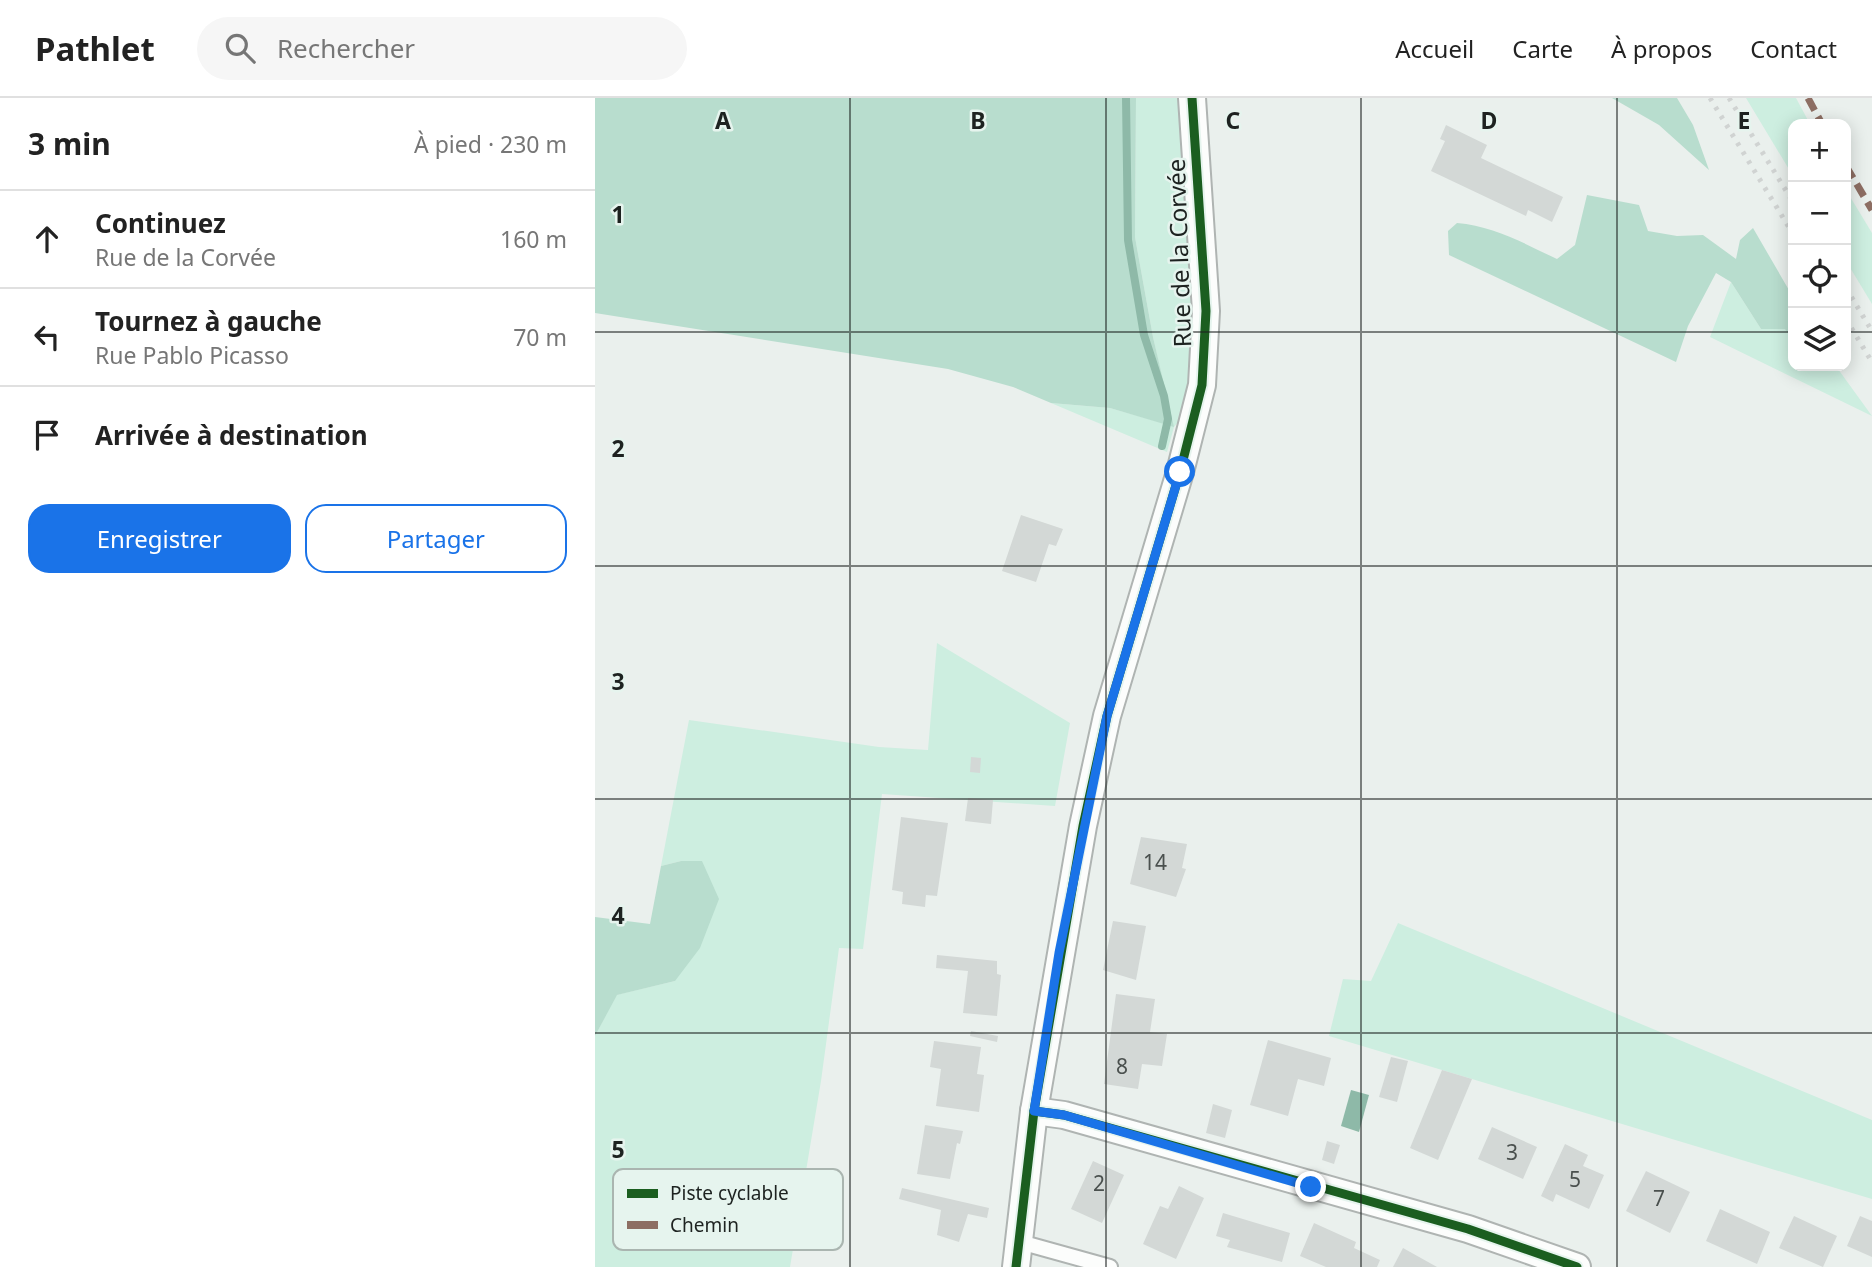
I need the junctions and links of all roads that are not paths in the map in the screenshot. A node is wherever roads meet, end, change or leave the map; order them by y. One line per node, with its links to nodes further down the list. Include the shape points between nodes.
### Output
1 (1192, 98): 2 (street, Rue de la Corvée, via 1206,311 1202,385 1107,716 1059,953)
2 (1034, 1111): 3 (street, Rue de la Corvée); 5 (street, via 1064,1115 1468,1229)
3 (1018, 1254): 4 (lane)
4 (1110, 1267)
5 (1577, 1267)

